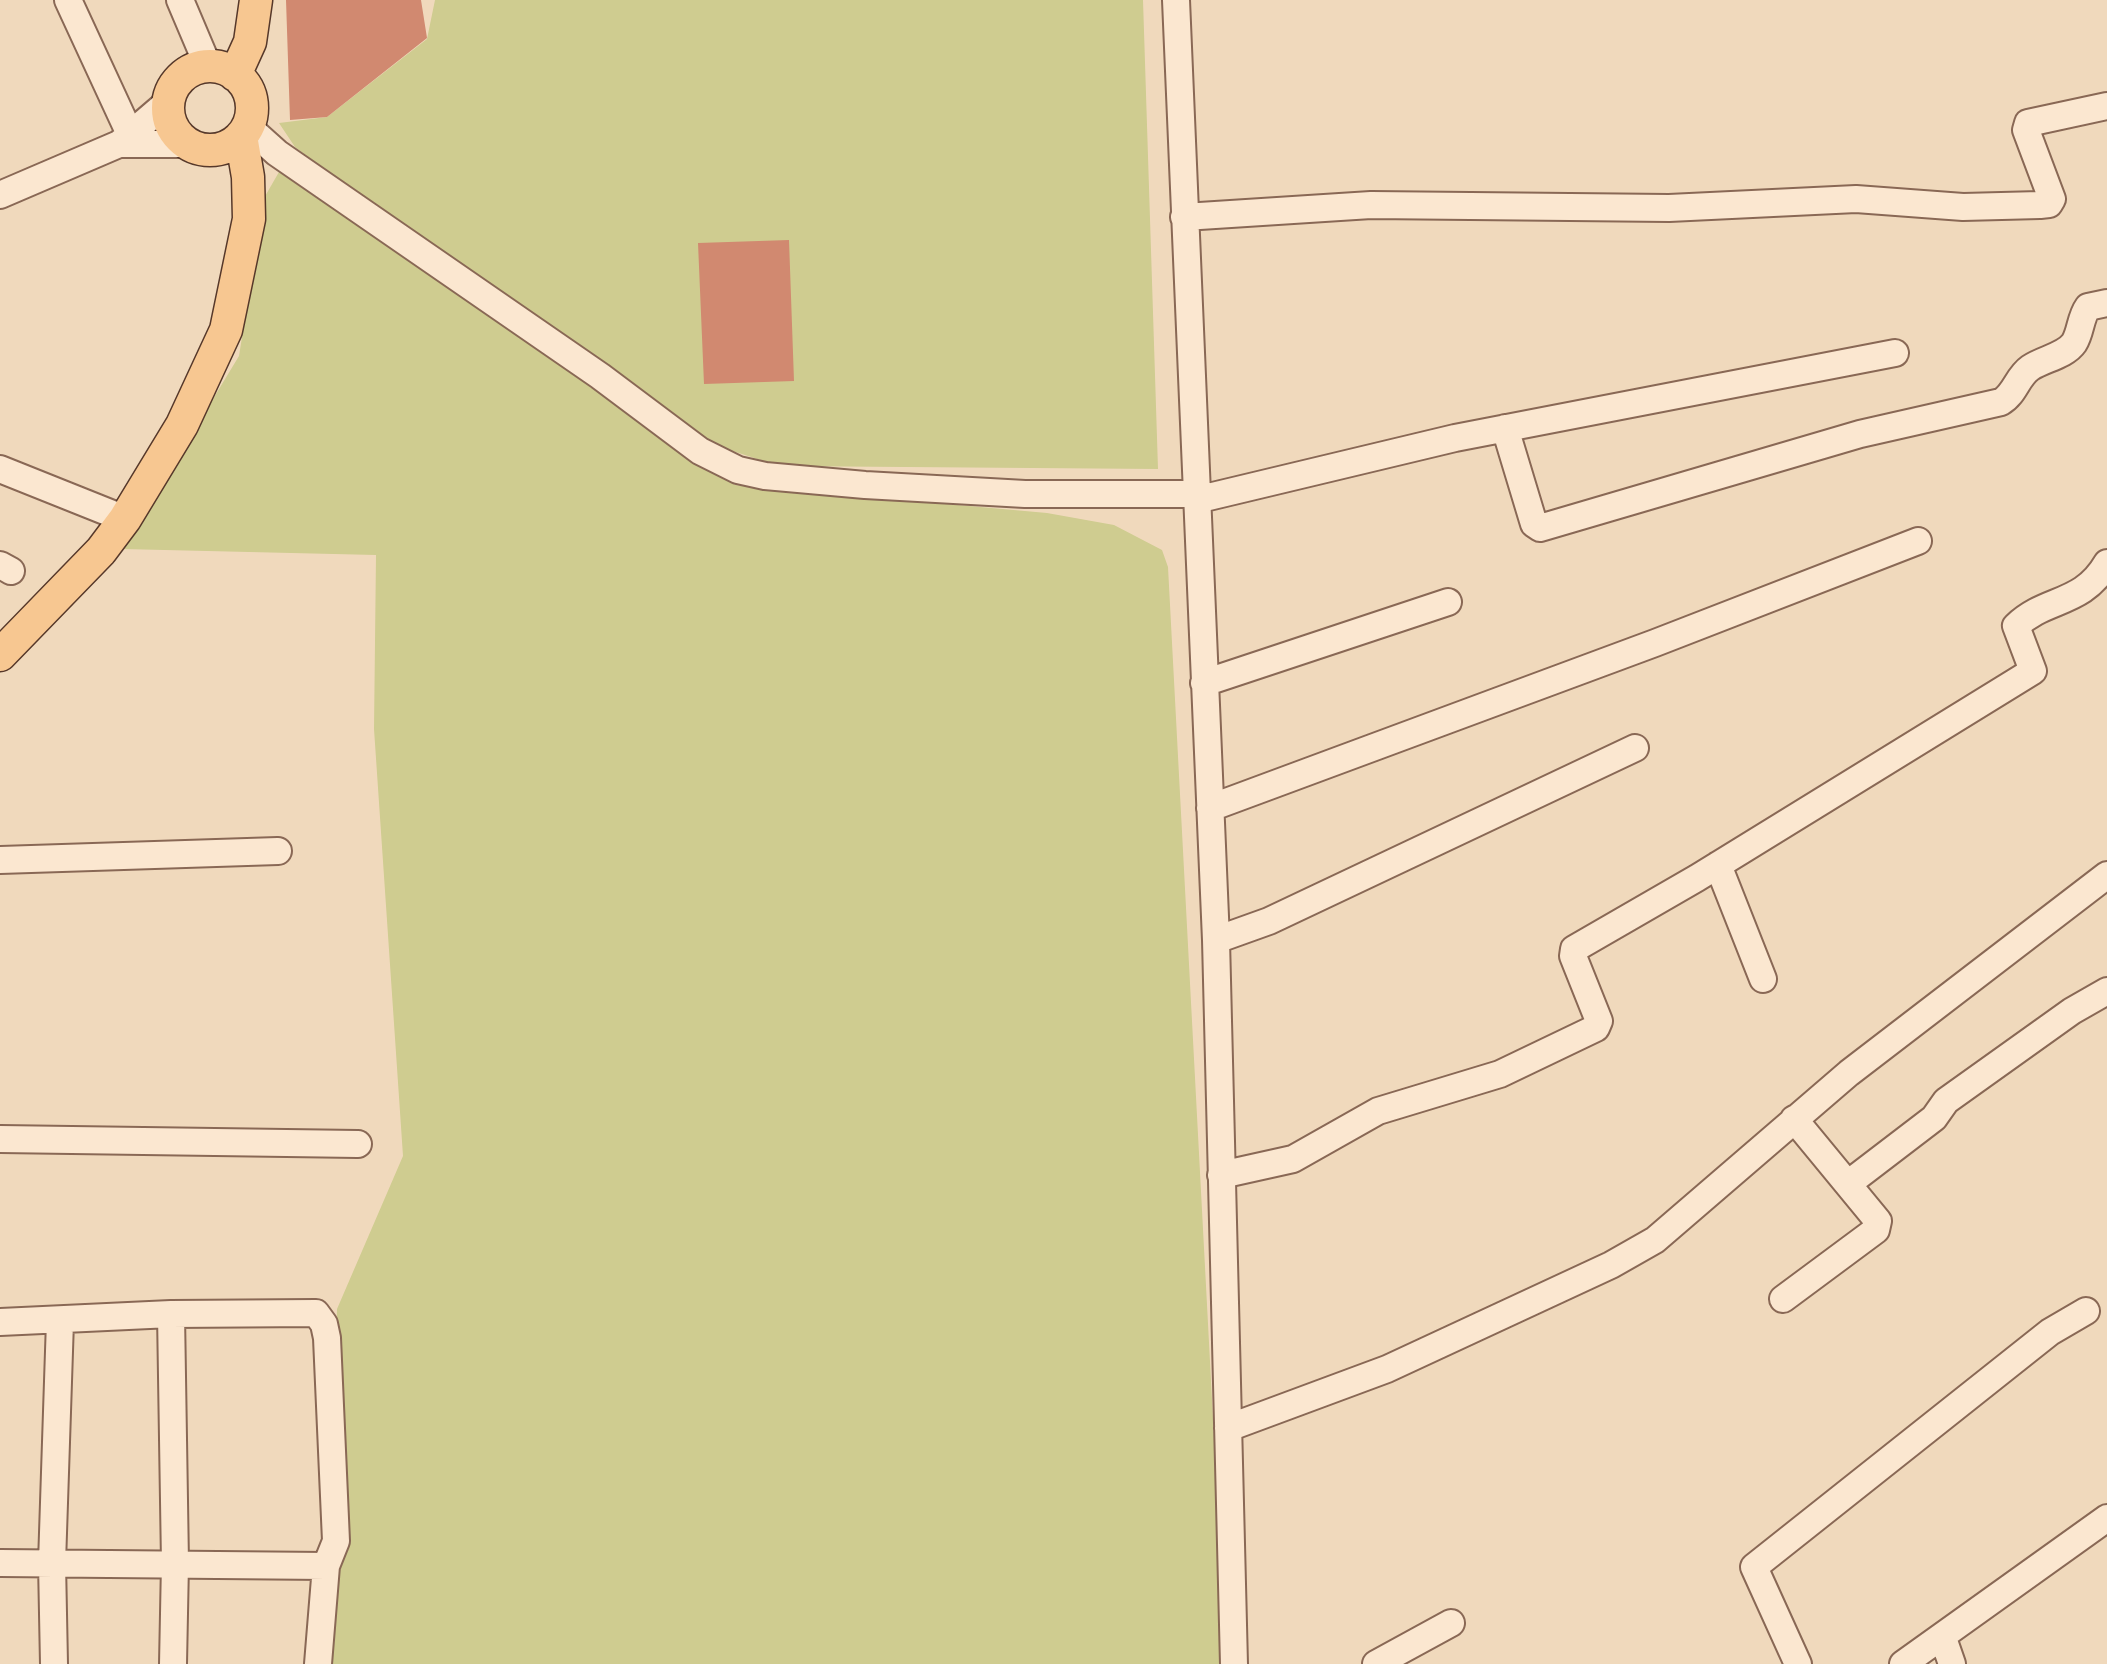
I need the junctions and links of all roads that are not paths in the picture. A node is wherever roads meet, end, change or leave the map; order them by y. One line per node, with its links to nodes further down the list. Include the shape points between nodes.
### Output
1 (68, 0): 9 (street)
2 (180, 0): 5 (street)
3 (256, 0): 5 (main road, via 250,42)
4 (1176, 0): 12 (street)
5 (222, 70): 6 (main road, via 193,69 181,77); 8 (main road, via 251,99)
6 (168, 102): 9 (street); 10 (main road, via 169,119)
7 (2107, 106): 12 (street, via 2028,123 2026,130 2052,200 2049,204 1963,207 1856,199 1670,208 1371,205)
8 (245, 132): 10 (main road, via 230,146 216,150); 17 (street, via 600,376 699,451 738,470 865,485 999,493); 18 (main road, via 249,219 226,330 182,425)
9 (124, 138): 10 (street); 11 (street)
10 (187, 144)
11 (0, 195)
12 (1184, 217): 17 (street)
13 (2107, 303): 15 (street, via 2088,307 2070,348 2028,369 2001,402 1860,434 1540,528 1534,524)
14 (1895, 353): 15 (street)
15 (1505, 428): 17 (street)
16 (0, 469): 18 (street)
17 (1195, 497): 23 (street)
18 (125, 519): 22 (main road, via 102,551)
19 (1918, 541): 25 (street)
20 (2107, 563): 28 (street, via 2082,593 2024,618 2017,626 2033,671)
21 (1448, 602): 23 (street)
22 (0, 655)
23 (1204, 683): 25 (street)
24 (1635, 748): 30 (street, via 1269,921)
25 (1210, 808): 30 (street)
26 (278, 851): 27 (street)
27 (0, 860)
28 (1718, 865): 31 (street); 36 (street, via 1574,949 1599,1021 1596,1028 1500,1074 1378,1111 1293,1159)
29 (2107, 875): 33 (street)
30 (1216, 940): 36 (street)
31 (1763, 979)
32 (2107, 991): 37 (street, via 1946,1101 1934,1118)
33 (1794, 1119): 37 (street); 43 (street, via 1655,1240 1611,1265 1387,1369)
34 (0, 1139): 35 (street)
35 (358, 1144)
36 (1221, 1175): 43 (street)
37 (1849, 1183): 38 (street, via 1878,1221 1876,1230)
38 (1783, 1299)
39 (2086, 1311): 56 (street, via 2050,1332 1754,1567)
40 (172, 1314): 41 (street); 47 (street); 48 (street, via 316,1313 324,1324 336,1541)
41 (60, 1321): 42 (street); 46 (street)
42 (0, 1322)
43 (1228, 1428): 54 (street)
44 (2107, 1518): 50 (street)
45 (0, 1563): 46 (street)
46 (52, 1563): 47 (street); 51 (street)
47 (175, 1563): 48 (street); 52 (street)
48 (326, 1566): 53 (street)
49 (1451, 1623): 55 (street)
50 (1942, 1638): 57 (street); 58 (street)
51 (54, 1664)
52 (173, 1664)
53 (318, 1664)
54 (1234, 1664)
55 (1376, 1664)
56 (1798, 1664)
57 (1903, 1664)
58 (1952, 1664)

